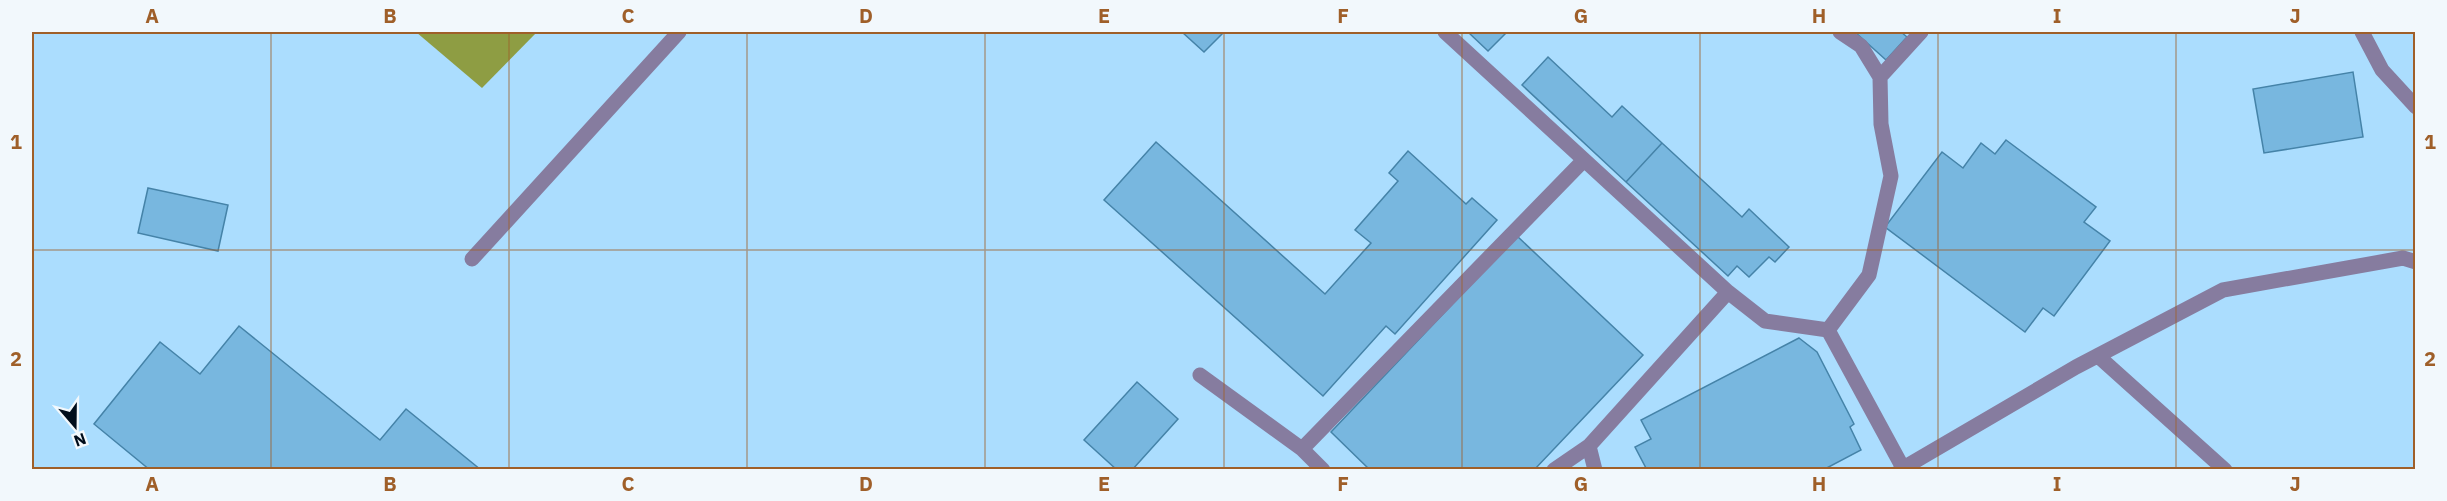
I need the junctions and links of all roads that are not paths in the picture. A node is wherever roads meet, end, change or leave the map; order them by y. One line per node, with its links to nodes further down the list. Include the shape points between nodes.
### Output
1 (679, 32): 9 (lane)
2 (1445, 32): 8 (lane)
3 (1840, 32): 6 (lane, via 1861,46)
4 (1921, 32): 6 (lane)
5 (2362, 32): 7 (lane, via 2382,70)
6 (1881, 77): 12 (lane, via 1881,124 1891,176 1869,275)
7 (2415, 107)
8 (1583, 160): 11 (lane); 16 (lane)
9 (472, 259)
10 (2415, 262): 13 (lane, via 2403,258 2223,290)
11 (1728, 292): 12 (lane, via 1765,321); 15 (lane)
12 (1828, 330): 17 (lane)
13 (2098, 356): 17 (lane); 21 (lane)
14 (1200, 375): 16 (lane)
15 (1588, 446): 19 (lane); 20 (lane)
16 (1302, 449): 18 (lane)
17 (1901, 469)
18 (1323, 470)
19 (1554, 470)
20 (1595, 470)
21 (2225, 470)

